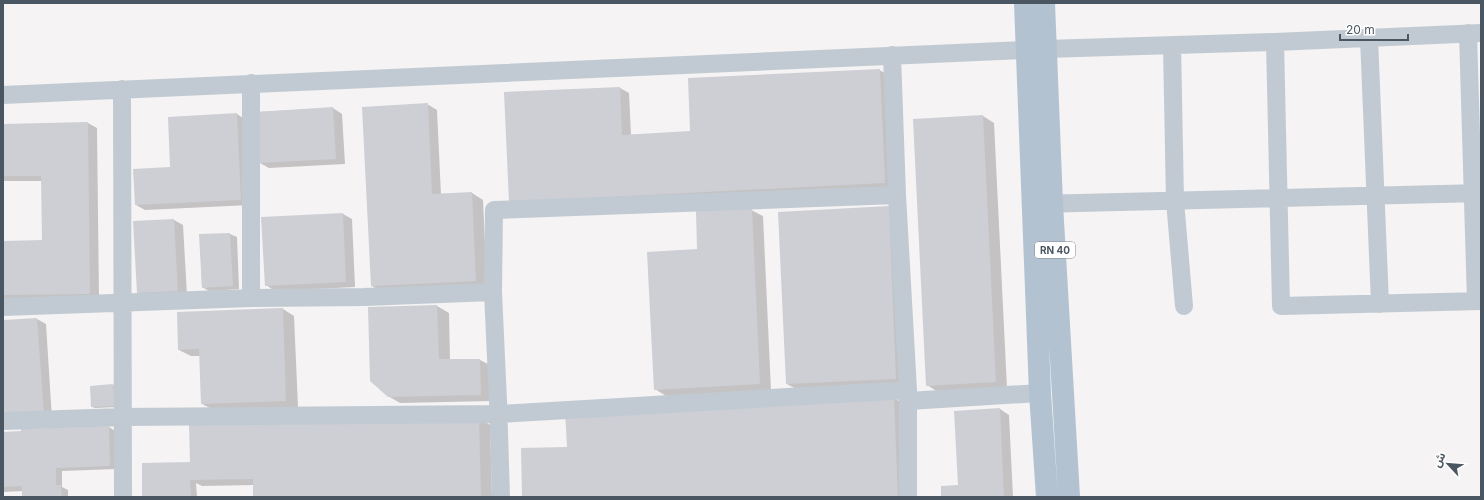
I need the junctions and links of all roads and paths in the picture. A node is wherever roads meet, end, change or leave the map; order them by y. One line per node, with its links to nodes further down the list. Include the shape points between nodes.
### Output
1 (1025, 3): 7 (main road, RN 40)
2 (1044, 3): 7 (main road, RN 40)
3 (1475, 33): 4 (street); 12 (street)
4 (1369, 38): 5 (street); 14 (street)
5 (1275, 42): 6 (street); 15 (street)
6 (1172, 45): 7 (street); 16 (street)
7 (1036, 49): 8 (street); 17 (main road, RN 40)
8 (892, 55): 9 (street); 13 (street)
9 (251, 83): 10 (street); 19 (street)
10 (122, 89): 11 (street); 21 (street)
11 (3, 95)
12 (1478, 193): 14 (street); 20 (street)
13 (898, 195): 18 (street, via 494,210); 26 (street)
14 (1375, 196): 15 (street); 22 (street)
15 (1279, 198): 16 (street); 22 (street, via 1281,306)
16 (1175, 201): 17 (street); 23 (street)
17 (1043, 204): 25 (main road, RN 40); 34 (main road, RN 40)
18 (493, 292): 19 (street); 27 (street)
19 (251, 298): 21 (street)
20 (1479, 301): 22 (street)
21 (122, 302): 24 (street); 28 (street)
22 (1380, 304)
23 (1184, 306)
24 (3, 307)
25 (1040, 394): 26 (street); 33 (main road, RN 40)
26 (908, 395): 27 (street); 32 (street)
27 (498, 414): 28 (street); 31 (street)
28 (122, 417): 29 (street); 30 (street)
29 (3, 421)
30 (123, 497)
31 (501, 497)
32 (908, 497)
33 (1048, 497)
34 (1069, 497)

